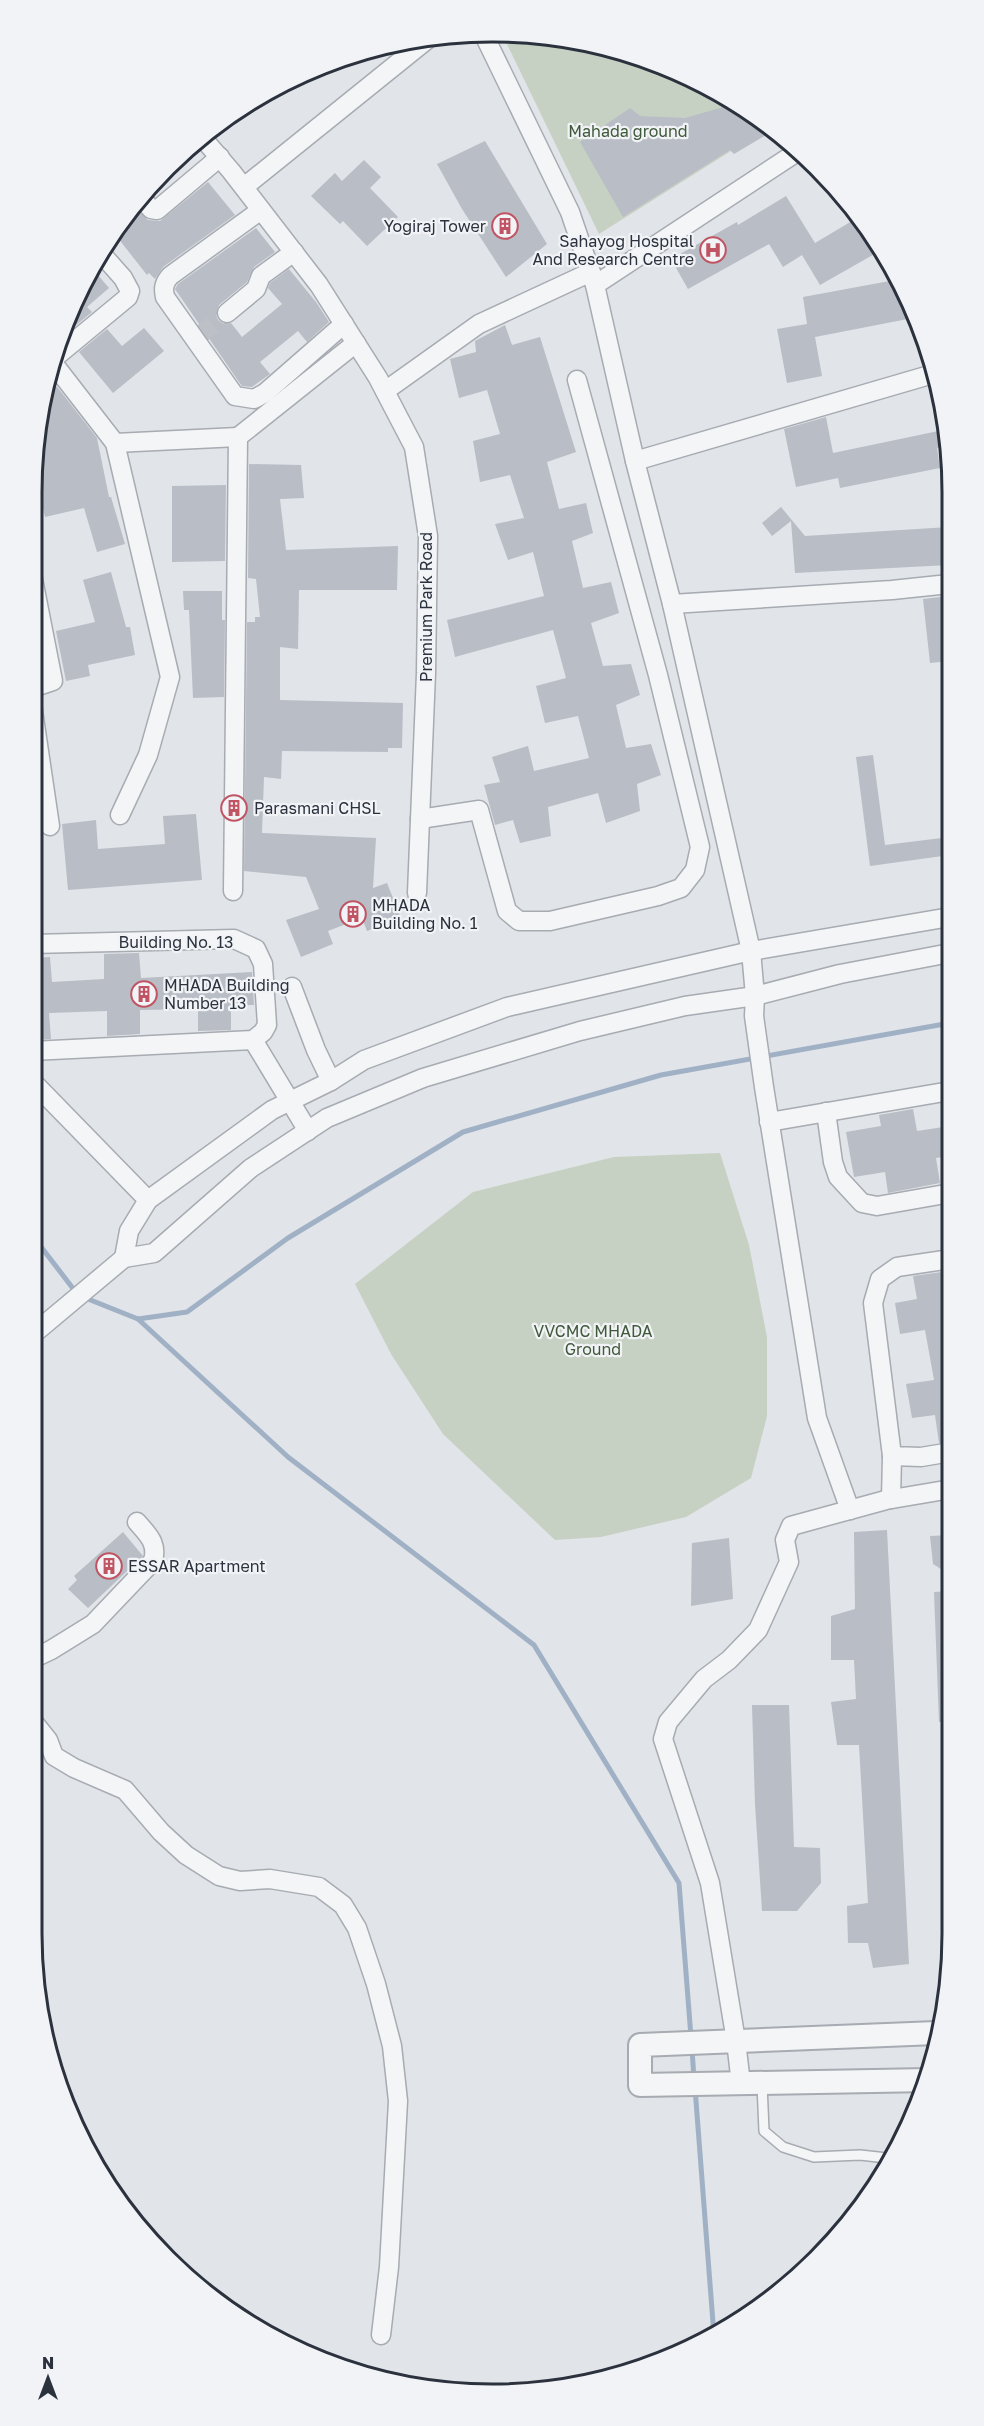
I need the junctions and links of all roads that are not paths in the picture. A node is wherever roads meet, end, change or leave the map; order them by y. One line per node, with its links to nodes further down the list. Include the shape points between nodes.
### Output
1 (487, 42): 11 (street, via 570,212)
2 (415, 49): 6 (street)
3 (208, 143): 5 (street, Premium Park Road)
4 (791, 156): 11 (street)
5 (220, 157): 6 (street, Premium Park Road); 7 (street, via 157,210)
6 (244, 187): 8 (street, Premium Park Road)
7 (147, 204)
8 (256, 213): 9 (street, Premium Park Road); 14 (street, via 165,282 165,297 235,396 254,399 265,393)
9 (291, 254): 13 (street, via 261,276 256,289); 14 (street, Premium Park Road, via 319,285)
10 (107, 260): 16 (street, via 123,278 130,291 128,297)
11 (593, 278): 21 (street, via 479,324); 24 (street)
12 (132, 308): 17 (street)
13 (227, 313)
14 (342, 327): 15 (street, Premium Park Road)
15 (356, 343): 21 (street, Premium Park Road); 22 (street)
16 (63, 357)
17 (62, 359)
18 (59, 369): 23 (street)
19 (927, 376): 24 (street)
20 (576, 380): 31 (street, via 698,835 700,847 695,870 681,888 658,897 550,921 519,921 507,911 479,810)
21 (385, 391): 31 (street, Premium Park Road, via 414,447 428,536)
22 (238, 437): 23 (street); 33 (street)
23 (115, 443): 30 (street, via 170,677 148,755)
24 (635, 461): 26 (street)
25 (942, 585): 26 (street)
26 (672, 604): 37 (street)
27 (42, 625): 28 (street, via 53,681)
28 (42, 685)
29 (42, 772): 32 (street)
30 (120, 815)
31 (420, 819): 34 (street, Premium Park Road)
32 (50, 826)
33 (233, 891)
34 (417, 893)
35 (942, 918): 37 (street)
36 (42, 944): 41 (street, Building No. 13, via 234,939 256,949 263,964 267,1025)
37 (751, 951): 40 (street); 43 (street, via 507,1007 364,1060)
38 (942, 955): 40 (street, via 840,974)
39 (292, 987): 43 (street)
40 (755, 996): 48 (street, via 754,1016); 49 (street, via 685,1006 500,1054 423,1078 327,1118)
41 (253, 1040): 42 (street); 46 (street)
42 (42, 1051)
43 (331, 1081): 46 (street)
44 (42, 1092): 51 (street)
45 (942, 1092): 47 (street)
46 (291, 1101): 49 (street); 51 (street, via 272,1110)
47 (826, 1112): 48 (street); 50 (street, via 838,1177 862,1203 877,1206)
48 (769, 1122): 59 (street, via 817,1418)
49 (308, 1131): 53 (street, via 251,1168 154,1253)
50 (942, 1194)
51 (148, 1200): 53 (street, via 129,1231)
52 (942, 1260): 56 (street, via 897,1267 880,1279 873,1303)
53 (117, 1263): 54 (street)
54 (42, 1326)
55 (942, 1454): 56 (street)
56 (892, 1456): 58 (street)
57 (942, 1490): 58 (street)
58 (891, 1499): 59 (street)
59 (850, 1510): 64 (street, via 790,1526 785,1540 789,1562 758,1629 729,1660 704,1679 668,1722 663,1739 710,1883)
60 (137, 1522): 61 (street, via 153,1540 153,1561 93,1624)
61 (42, 1654)
62 (42, 1732): 68 (street, via 54,1756 125,1790 186,1855 219,1876 319,1887 343,1905 357,1928 392,2046 398,2101)
63 (931, 2033): 64 (street)
64 (736, 2041): 66 (street); 66 (street, via 640,2045 640,2085)
65 (918, 2080): 66 (street)
66 (751, 2084): 67 (lane, via 764,2131 783,2147 814,2157)
67 (883, 2158)
68 (381, 2335)

